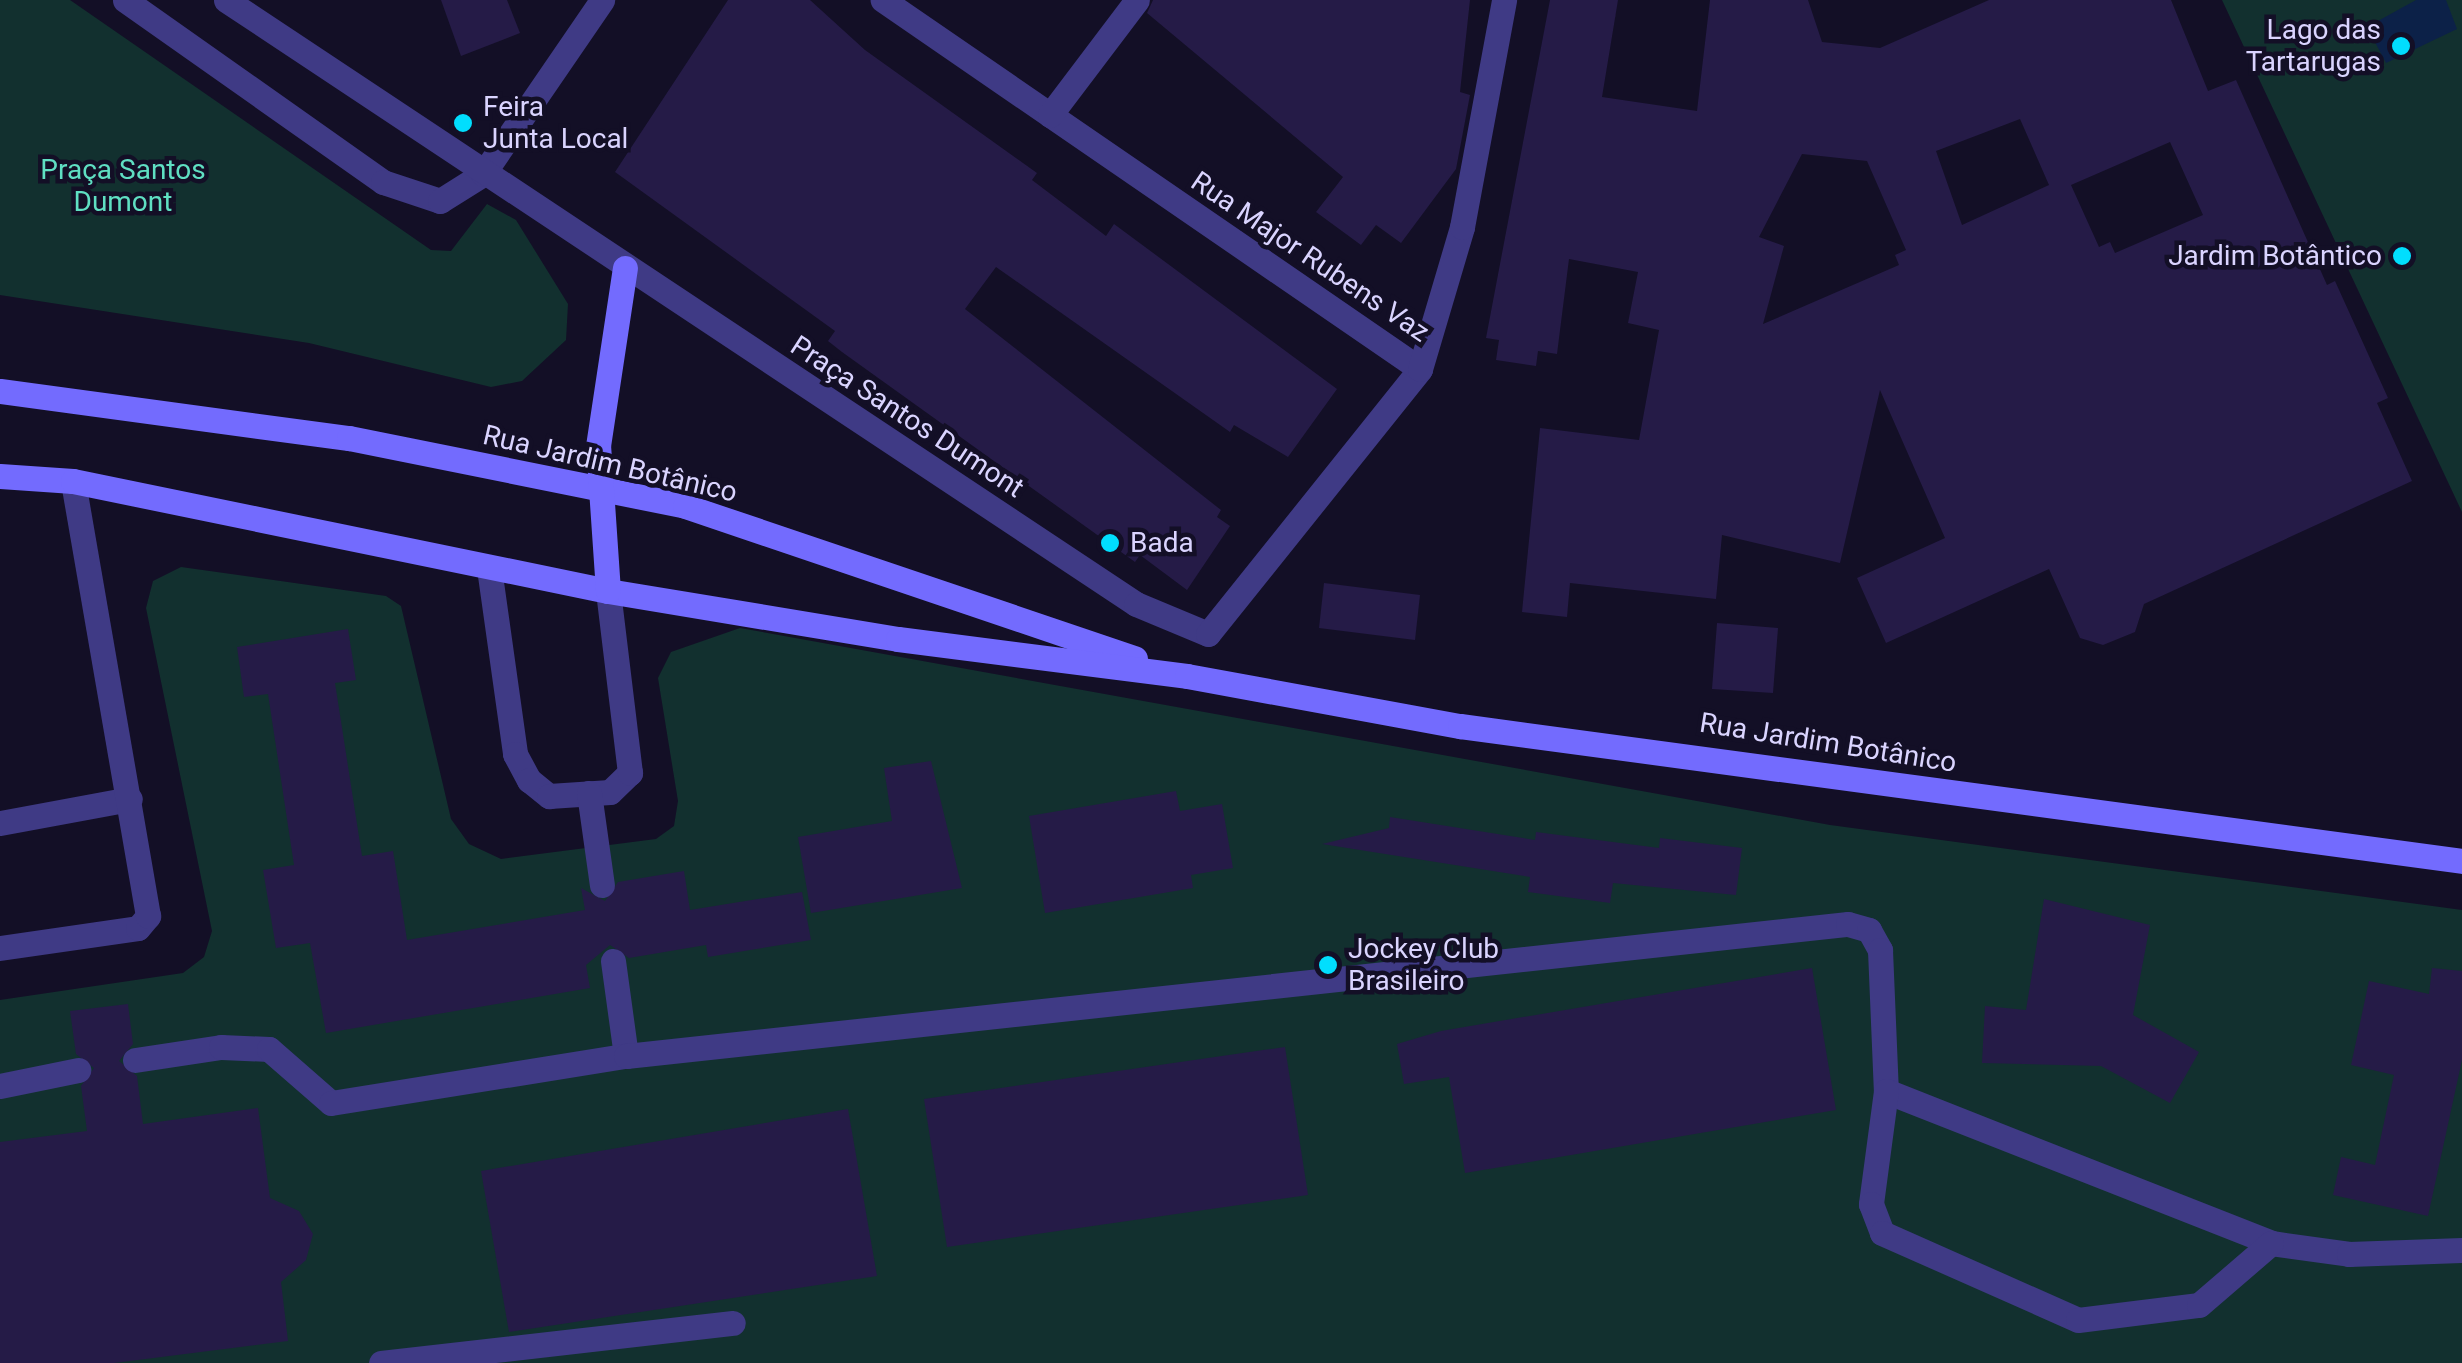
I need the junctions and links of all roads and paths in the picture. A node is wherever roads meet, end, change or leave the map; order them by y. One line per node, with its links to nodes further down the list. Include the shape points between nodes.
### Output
1 (125, 0): 8 (street, via 409,195 440,201)
2 (226, 0): 8 (street, Praça Santos Dumont)
3 (602, 0): 8 (street)
4 (883, 0): 7 (street, Rua Major Rubens Vaz)
5 (1137, 0): 7 (street)
6 (1504, 0): 10 (street, via 1462,228)
7 (1050, 115): 10 (street, Rua Major Rubens Vaz)
8 (483, 174): 9 (street, Praça Santos Dumont)
9 (625, 268): 14 (main road); 17 (street, Praça Santos Dumont, via 1136,604)
10 (1420, 369): 17 (street, Rua Major Rubens Vaz)
11 (0, 390): 14 (main road, Rua Jardim Botânico, via 349,438)
12 (0, 476): 13 (main road, Rua Jardim Botânico)
13 (73, 481): 15 (main road, Rua Jardim Botânico); 20 (street)
14 (598, 488): 16 (main road); 18 (main road, Rua Jardim Botânico, via 684,506)
15 (489, 568): 16 (main road, Rua Jardim Botânico); 19 (street, via 516,754 528,780 550,796)
16 (608, 591): 18 (main road, Rua Jardim Botânico); 19 (street, via 632,751 620,783)
17 (1204, 633)
18 (1187, 676): 22 (main road, Rua Jardim Botânico, via 1460,726)
19 (589, 794): 23 (street)
20 (130, 799): 21 (street); 24 (street, via 148,916 138,928)
21 (0, 823)
22 (2462, 861)
23 (602, 885)
24 (0, 948)
25 (613, 960): 26 (street)
26 (626, 1056): 27 (street, via 331,1103 269,1050 222,1047); 30 (street, via 1848,924 1868,930 1880,950)
27 (135, 1060)
28 (78, 1070): 29 (street)
29 (0, 1086)
30 (1886, 1091): 31 (street); 31 (street, via 1871,1204 1882,1234 2078,1320 2199,1305)
31 (2271, 1244): 32 (street, via 2349,1254)
32 (2462, 1250)
33 (733, 1322): 34 (street)
34 (381, 1363)

